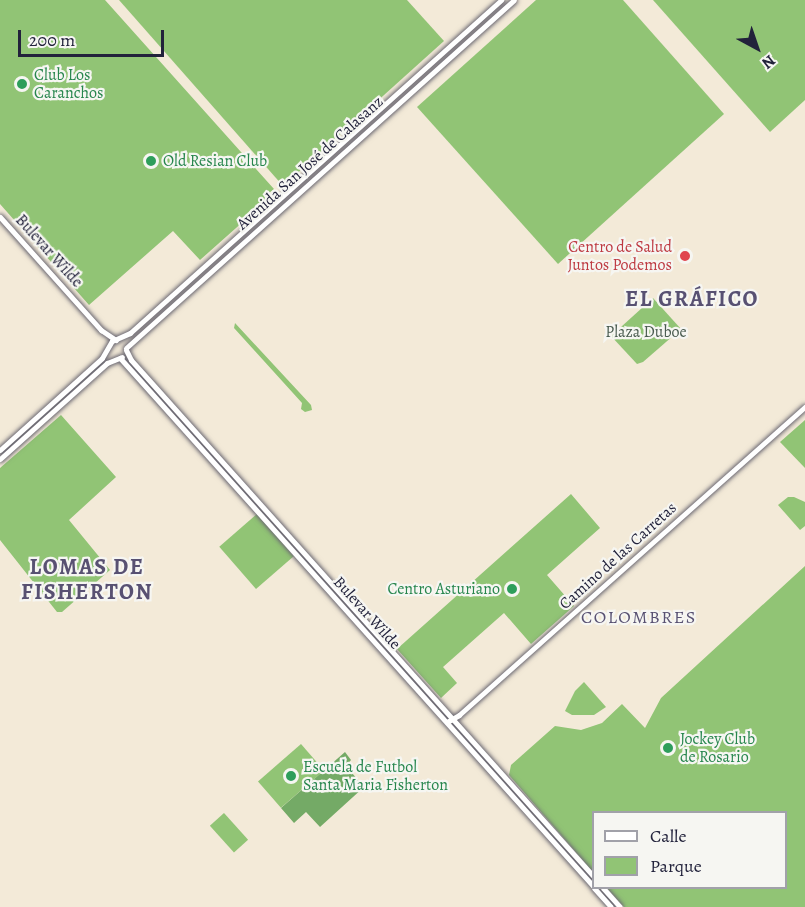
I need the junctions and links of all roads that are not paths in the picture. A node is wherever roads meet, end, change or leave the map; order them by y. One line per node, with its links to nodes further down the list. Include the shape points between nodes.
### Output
1 (501, 0): 3 (main road, Avenida San José de Calasanz)
2 (514, 0): 4 (main road, Avenida San José de Calasanz)
3 (390, 99): 4 (main road); 7 (main road, Avenida San José de Calasanz)
4 (396, 105): 9 (main road, Avenida San José de Calasanz)
5 (0, 217): 6 (main road, Bulevar Wilde)
6 (101, 330): 7 (main road, Bulevar Wilde); 8 (main road, Bulevar Wilde)
7 (118, 340): 8 (main road, Avenida San José de Calasanz); 9 (main road, Bulevar Wilde)
8 (108, 349): 10 (main road, Bulevar Wilde); 12 (main road, Avenida San José de Calasanz)
9 (126, 349): 10 (main road, Avenida San José de Calasanz); 14 (main road, Bulevar Wilde, via 139,369)
10 (117, 358): 13 (main road, Avenida San José de Calasanz); 14 (main road, Bulevar Wilde)
11 (805, 407): 14 (main road, Camino de las Carretas)
12 (0, 450)
13 (0, 459)
14 (450, 720): 15 (main road, Bulevar Wilde); 16 (main road, Bulevar Wilde)
15 (592, 875)
16 (592, 885)
17 (596, 889): 19 (main road, Bulevar Wilde)
18 (604, 889): 20 (main road)
19 (611, 907)
20 (620, 907)

